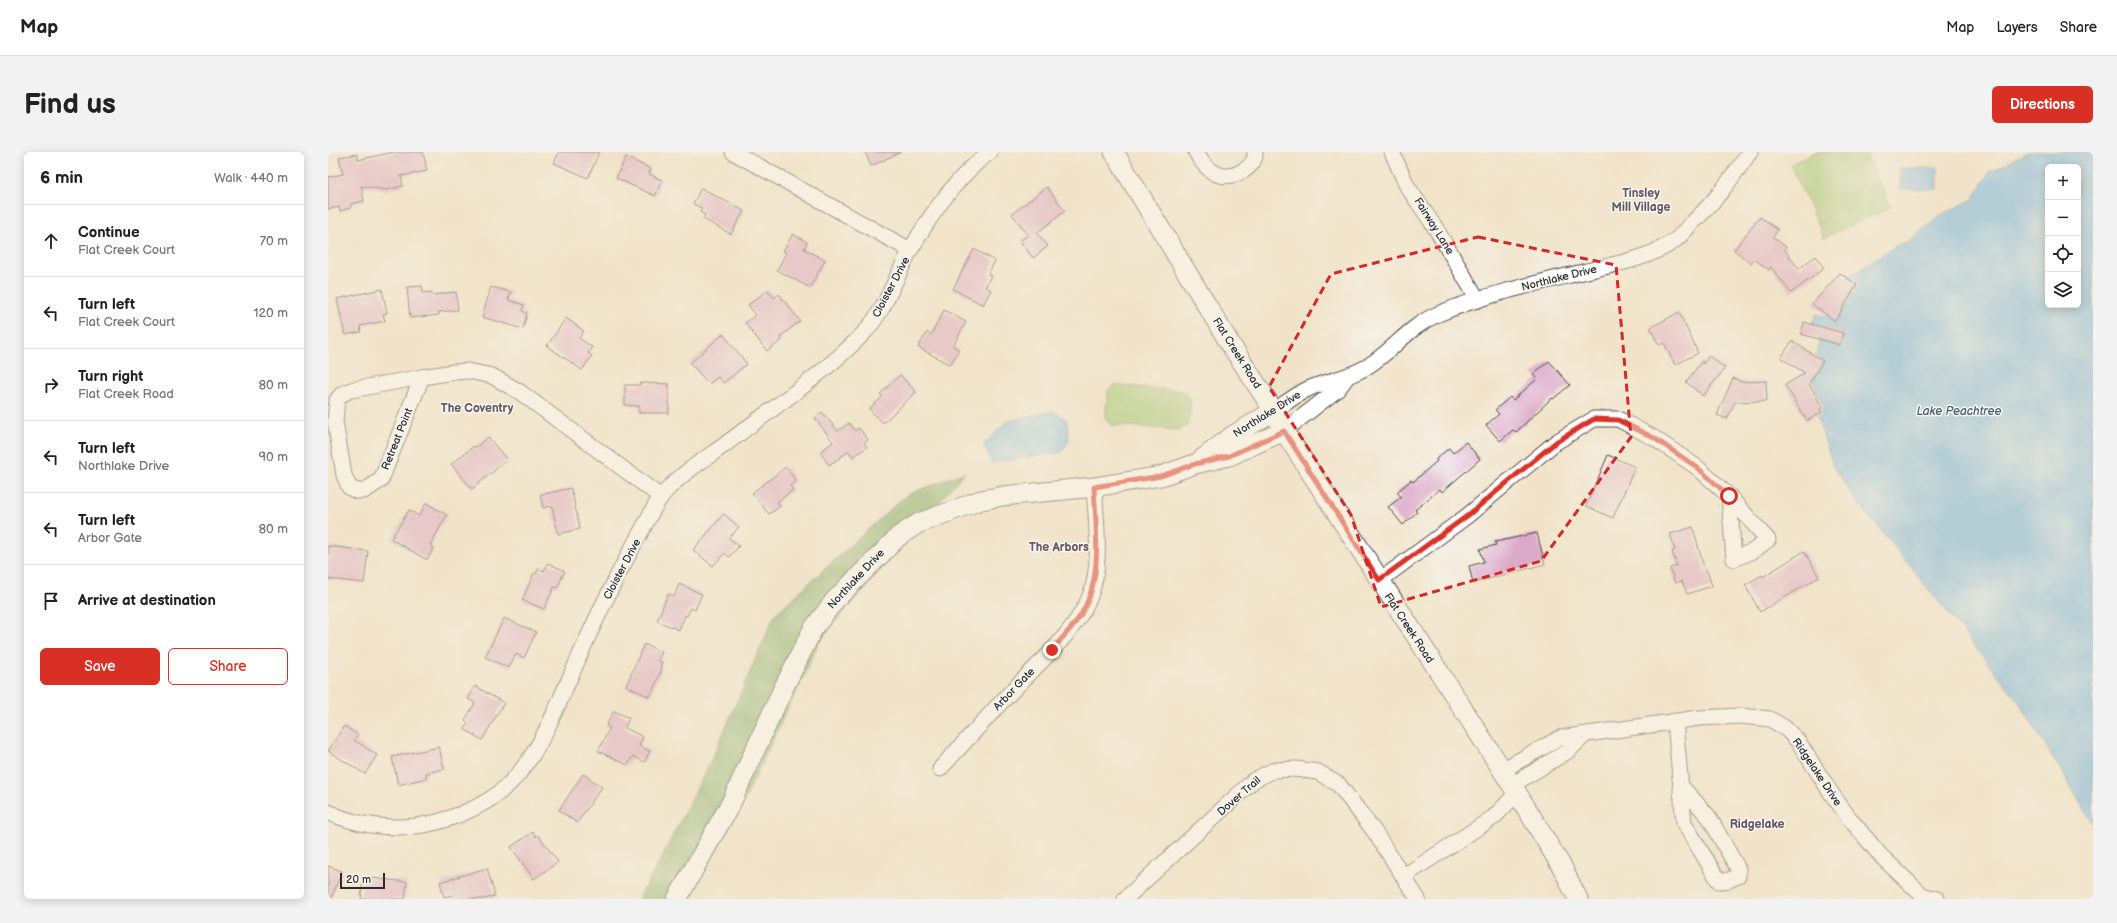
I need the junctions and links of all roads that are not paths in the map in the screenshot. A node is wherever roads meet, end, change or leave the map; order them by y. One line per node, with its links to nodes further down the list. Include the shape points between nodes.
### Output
1 (733, 152): 8 (street, Cloister Drive)
2 (990, 152): 8 (street, Cloister Drive, via 956,183)
3 (1114, 152): 12 (street, Flat Creek Road, via 1229,342)
4 (1196, 152): 5 (street, via 1207,168 1221,176 1242,172 1250,166)
5 (1255, 152)
6 (1392, 152): 9 (street, Fairway Lane, via 1408,186)
7 (1750, 152): 9 (street, Northlake Drive, via 1714,202 1674,241 1632,260)
8 (910, 250): 17 (street, Cloister Drive, via 881,310 863,334 798,392 701,462)
9 (1478, 300): 10 (street, Northlake Drive, via 1418,325 1386,354)
10 (1347, 376): 12 (street, Northlake Drive, via 1304,391); 13 (street, Northlake Drive, via 1333,393)
11 (422, 377): 11 (street, Retreat Point, via 350,390 337,400 336,428 344,475 349,487 356,491 364,491 381,480); 17 (street, Retreat Point, via 468,371 492,376 520,392)
12 (1274, 411): 13 (street, Flat Creek Road); 14 (street, Northlake Drive, via 1232,436)
13 (1284, 431): 14 (street, Northlake Drive, via 1229,456); 18 (street, Flat Creek Road)
14 (1195, 464): 15 (street, Northlake Drive, via 1161,476)
15 (1094, 487): 20 (street, Arbor Gate, via 1096,564 1087,604 1052,650); 26 (street, Northlake Drive, via 981,500 919,523 882,551 835,600 813,629 731,803)
16 (1729, 496): 18 (street, via 1698,468 1654,438 1618,420 1594,419 1556,442 1467,516)
17 (661, 497): 23 (street, Cloister Drive, via 596,618 540,745 520,772 499,793 452,818 398,828 343,819)
18 (1379, 580): 21 (street, Flat Creek Road)
19 (1675, 721): 21 (street, Ridgelake Drive, via 1560,738); 22 (street); 25 (street, Ridgelake Drive, via 1741,716 1770,719 1785,728 1798,741 1850,819 1881,856)
20 (940, 769)
21 (1510, 783): 24 (street, via 1494,817); 29 (street, Flat Creek Road, via 1562,867)
22 (1681, 786): 22 (street, via 1684,822 1719,881 1738,876 1738,870 1709,817)
23 (328, 812)
24 (1404, 876): 27 (street, Dover Trail, via 1374,830 1339,785 1318,772 1274,770 1254,780); 28 (street, Dover Trail)
25 (1922, 897): 30 (street, Ridgelake Drive)
26 (677, 899)
27 (1125, 899)
28 (1418, 899)
29 (1578, 899)
30 (1937, 899)

